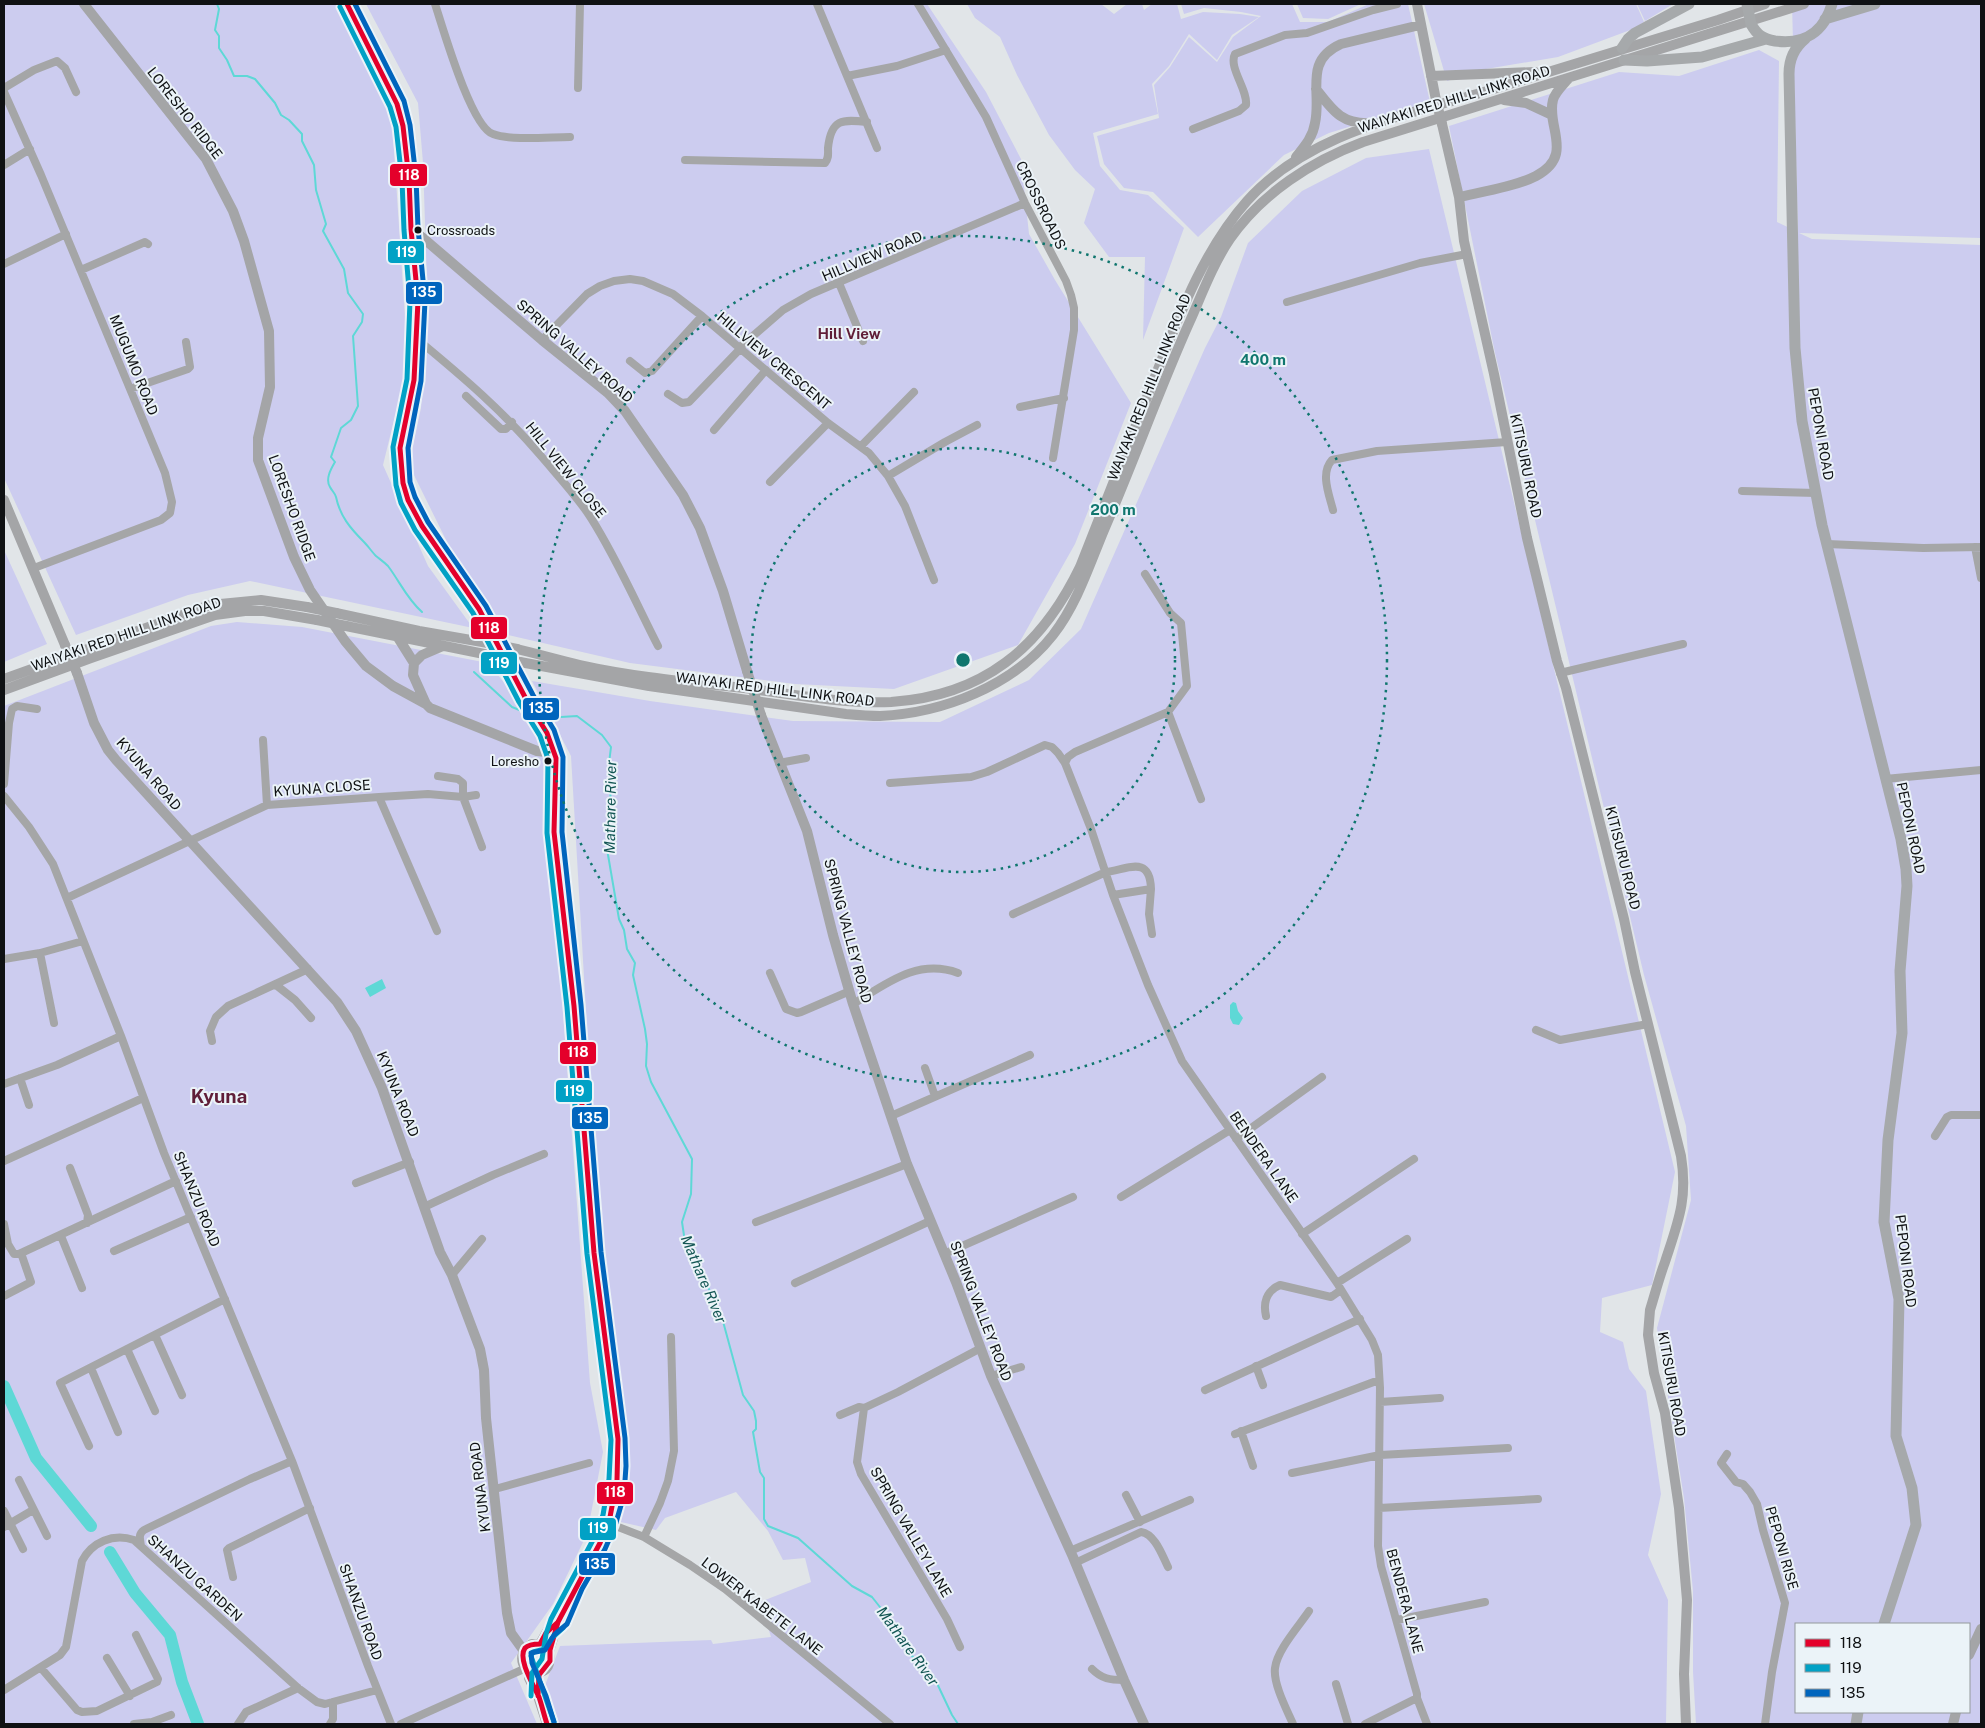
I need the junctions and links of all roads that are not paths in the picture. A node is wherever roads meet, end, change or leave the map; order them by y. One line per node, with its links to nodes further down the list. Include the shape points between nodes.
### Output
1 (84, 4): 93 (main road, LORESHO RIDGE, via 196,146 226,195 244,241 269,331 270,387 258,438 258,460 294,557 310,590 366,666)
2 (348, 4): 44 (main road, via 392,92 400,116 409,179)
3 (435, 4): 36 (street, via 460,78 483,128 502,137)
4 (580, 4): 27 (street)
5 (817, 4): 23 (street)
6 (918, 4): 19 (street, CROSSROADS)
7 (1397, 4): 35 (street, via 1307,32 1285,35 1235,54 1233,61 1246,106)
8 (1417, 4): 16 (main road, KITISURU ROAD)
9 (1689, 4): 20 (main road, via 1634,33)
10 (1747, 4): 18 (main road, PEPONI ROAD, bridge, via 1750,24 1758,35)
11 (1766, 4): 20 (main road, WAIYAKI RED HILL LINK ROAD)
12 (1804, 4): 20 (main road, WAIYAKI RED HILL LINK ROAD)
13 (1832, 4): 15 (main road)
14 (1875, 4): 15 (main road)
15 (1826, 19): 17 (main road, PEPONI ROAD)
16 (1420, 25): 24 (main road, KITISURU ROAD); 28 (main road, via 1335,47 1324,56 1318,67)
17 (1805, 39): 18 (main road, via 1791,42); 21 (main road, PEPONI ROAD, via 1794,52)
18 (1771, 40): 20 (main road, via 1702,57 1647,61); 21 (main road, PEPONI ROAD, via 1786,57)
19 (946, 50): 23 (street, via 898,66); 43 (street, CROSSROADS, via 986,117)
20 (1623, 54): 22 (main road, WAIYAKI RED HILL LINK ROAD); 25 (main road, WAIYAKI RED HILL LINK ROAD)
21 (1789, 68): 76 (main road, PEPONI ROAD, via 1795,348 1802,421)
22 (1548, 71): 24 (main road); 34 (main road, WAIYAKI RED HILL LINK ROAD, via 1426,110)
23 (847, 76): 33 (street)
24 (1431, 76): 42 (main road, KITISURU ROAD, bridge)
25 (1570, 77): 31 (main road, WAIYAKI RED HILL LINK ROAD); 32 (main road, via 1552,100)
26 (4, 88): 30 (street, via 57,61 65,68)
27 (578, 88)
28 (1316, 89): 34 (main road, via 1344,118 1363,123); 40 (main road, via 1313,132)
29 (4, 92): 38 (street, MUGUMO ROAD)
30 (76, 92)
31 (1496, 100): 32 (main road, via 1526,103); 87 (main road, WAIYAKI RED HILL LINK ROAD, bridge, via 1372,139 1326,158 1285,183 1240,226 1214,268 1178,346 1075,600 1054,634 1038,652 999,681 938,707 878,716 846,714 649,686)
32 (1552, 115): 42 (main road, via 1556,153 1546,169 1521,182)
33 (867, 122): 37 (street); 39 (street, via 838,122 828,144 826,163)
34 (1377, 122): 40 (main road, WAIYAKI RED HILL LINK ROAD)
35 (1193, 129)
36 (570, 137)
37 (877, 148)
38 (30, 150): 41 (street); 45 (street, MUGUMO ROAD)
39 (685, 160)
40 (1294, 160): 92 (main road, WAIYAKI RED HILL LINK ROAD, bridge, via 1269,179 1246,203 1216,242 1164,353 1068,592 1030,644 988,675 932,696 891,702 855,702 581,665 488,643 261,600 210,605)
41 (4, 165)
42 (1459, 197): 47 (main road, KITISURU ROAD)
43 (1026, 203): 50 (street, HILLVIEW ROAD); 64 (street, CROSSROADS, via 1066,281 1074,308)
44 (411, 230): 53 (main road); 54 (main road, SPRING VALLEY ROAD)
45 (66, 234): 48 (street); 49 (street, MUGUMO ROAD)
46 (148, 244): 49 (street, via 145,242)
47 (1467, 254): 51 (street, via 1402,268); 70 (main road, KITISURU ROAD)
48 (4, 264)
49 (81, 270): 60 (street, MUGUMO ROAD)
50 (839, 283): 55 (street); 57 (street, HILLVIEW ROAD, via 783,310)
51 (1287, 302)
52 (702, 316): 54 (street, HILLVIEW CRESCENT, via 656,285 630,279 614,281 587,294); 57 (street, HILLVIEW CRESCENT); 58 (street, via 652,371 645,373)
53 (417, 339): 66 (street, HILL VIEW CLOSE); 99 (main road, via 414,380 400,448 405,492 422,526 479,609 545,729)
54 (542, 340): 101 (main road, SPRING VALLEY ROAD, bridge, via 626,411 682,495 708,550)
55 (863, 341)
56 (186, 342): 60 (street, via 188,369)
57 (739, 349): 59 (street, HILLVIEW CRESCENT); 62 (street, HILLVIEW ROAD, via 689,402 682,403)
58 (630, 361)
59 (766, 370): 67 (street, HILLVIEW CRESCENT); 69 (street)
60 (130, 389): 81 (street, MUGUMO ROAD, via 165,473 172,502 170,513 161,520)
61 (914, 392): 71 (street)
62 (668, 394)
63 (466, 396): 66 (street, via 501,429 506,429)
64 (1064, 398): 65 (street); 72 (street, CROSSROADS)
65 (1020, 407)
66 (512, 422): 88 (street, HILL VIEW CLOSE, via 590,516)
67 (828, 423): 71 (street, HILLVIEW CRESCENT); 74 (street)
68 (977, 425): 73 (street)
69 (714, 430)
70 (1507, 442): 78 (street, via 1377,450 1332,460 1326,472); 90 (main road, KITISURU ROAD)
71 (860, 446): 73 (street, HILLVIEW CRESCENT)
72 (1053, 458)
73 (888, 476): 84 (street, HILLVIEW CRESCENT, via 905,506)
74 (770, 482)
75 (1742, 491): 76 (street)
76 (1816, 494): 79 (main road, PEPONI ROAD)
77 (4, 500): 81 (main road)
78 (1333, 510)
79 (1827, 544): 80 (street); 105 (main road, PEPONI ROAD)
80 (1978, 547): 83 (street)
81 (34, 568): 114 (main road, KYUNA ROAD, bridge, via 89,710 108,750)
82 (1145, 574): 97 (street, via 1170,613 1181,623 1187,686)
83 (1981, 578)
84 (934, 580)
85 (397, 636): 87 (main road, WAIYAKI RED HILL LINK ROAD); 89 (main road); 94 (main road, WAIYAKI RED HILL LINK ROAD, bridge, via 264,611 246,611 215,616)
86 (1683, 644): 90 (street)
87 (443, 646): 89 (main road, via 422,655)
88 (658, 646)
89 (414, 663): 91 (main road)
90 (1560, 673): 134 (main road, KITISURU ROAD)
91 (412, 675): 93 (main road); 95 (main road)
92 (4, 679)
93 (393, 686): 95 (main road, LORESHO RIDGE)
94 (4, 690)
95 (426, 704): 99 (main road, LORESHO RIDGE, via 537,751)
96 (37, 709): 107 (street, via 16,706 12,709)
97 (1168, 712): 102 (street, via 1075,752); 112 (street)
98 (263, 740): 113 (street)
99 (554, 753): 218 (main road, via 554,832 574,1006 594,1253 618,1439 617,1494)
100 (806, 758): 101 (street)
101 (779, 763): 130 (main road, SPRING VALLEY ROAD, via 807,831)
102 (1065, 763): 106 (street, BENDERA LANE, via 1052,747 1045,745 971,777); 116 (street, BENDERA LANE)
103 (1981, 770): 105 (street)
104 (438, 776): 111 (street, via 461,781)
105 (1885, 779): 232 (main road, PEPONI ROAD, via 1900,838 1907,886 1900,971 1902,1033 1888,1140 1884,1222 1899,1299 1896,1436 1912,1488 1916,1525)
106 (890, 783)
107 (4, 784)
108 (476, 795): 111 (street)
109 (4, 796): 119 (street, SHANZU ROAD, via 41,844)
110 (379, 797): 111 (street, via 435,794); 113 (street, KYUNA CLOSE); 121 (street, KYUNA CLOSE)
111 (463, 797): 115 (street)
112 (1201, 799)
113 (267, 805): 114 (street, KYUNA CLOSE)
114 (189, 841): 119 (street); 126 (main road, KYUNA ROAD)
115 (482, 847)
116 (1106, 872): 117 (street, via 1133,866 1142,868 1148,872); 118 (street, BENDERA LANE); 120 (street)
117 (1151, 889): 118 (street); 122 (street, via 1149,914)
118 (1112, 896): 148 (street, BENDERA LANE, via 1182,1061)
119 (66, 898): 123 (street, SHANZU ROAD)
120 (1013, 914)
121 (437, 931)
122 (1152, 934)
123 (83, 941): 124 (street); 136 (street, SHANZU ROAD)
124 (40, 953): 125 (street); 133 (street)
125 (4, 959)
126 (308, 969): 129 (street); 154 (main road, KYUNA ROAD, via 338,1002 356,1031)
127 (770, 973): 130 (street, via 786,1009 793,1012 801,1012)
128 (958, 973): 131 (street, via 936,968 915,970)
129 (276, 985): 132 (street); 137 (street, via 228,1006 216,1018 210,1031)
130 (850, 991): 131 (main road, SPRING VALLEY ROAD)
131 (853, 1004): 147 (main road, SPRING VALLEY ROAD)
132 (311, 1018)
133 (54, 1023)
134 (1648, 1024): 135 (street, via 1560,1040); 266 (main road, KITISURU ROAD, via 1684,1176 1679,1220 1648,1321 1654,1373 1665,1413 1679,1508 1686,1600)
135 (1536, 1030)
136 (121, 1036): 141 (street); 144 (street, SHANZU ROAD)
137 (212, 1041)
138 (1030, 1055): 143 (street)
139 (925, 1068): 143 (street)
140 (1322, 1076): 150 (street)
141 (20, 1078): 142 (street); 145 (street)
142 (4, 1084)
143 (935, 1096): 147 (street)
144 (143, 1098): 153 (street); 157 (street, SHANZU ROAD)
145 (29, 1105)
146 (1981, 1115): 149 (street, via 1951,1115)
147 (890, 1116): 155 (main road, SPRING VALLEY ROAD)
148 (1230, 1130): 150 (street, BENDERA LANE); 160 (street)
149 (1935, 1136)
150 (1236, 1138): 167 (street, BENDERA LANE)
151 (544, 1154): 161 (street)
152 (1414, 1159): 167 (street)
153 (4, 1161)
154 (410, 1162): 158 (street); 161 (main road, KYUNA ROAD)
155 (907, 1164): 163 (main road, SPRING VALLEY ROAD); 164 (street)
156 (70, 1168): 165 (street, via 88,1215)
157 (176, 1181): 162 (street, SHANZU ROAD); 165 (street)
158 (356, 1184)
159 (1073, 1197): 173 (street)
160 (1121, 1197)
161 (424, 1207): 174 (main road, KYUNA ROAD)
162 (191, 1217): 171 (street); 179 (street, SHANZU ROAD)
163 (930, 1221): 173 (main road, SPRING VALLEY ROAD); 175 (street)
164 (756, 1222)
165 (87, 1223): 168 (street)
166 (4, 1224): 172 (street, via 11,1250 14,1254)
167 (1302, 1234): 176 (street, BENDERA LANE)
168 (61, 1236): 172 (street); 177 (street)
169 (482, 1239): 174 (street)
170 (1407, 1239): 176 (street)
171 (114, 1251)
172 (21, 1253): 178 (street, via 31,1282)
173 (944, 1254): 184 (main road, SPRING VALLEY ROAD)
174 (452, 1275): 209 (main road, KYUNA ROAD, via 480,1349)
175 (795, 1283)
176 (1339, 1287): 180 (street, via 1331,1297 1280,1285 1265,1298); 181 (street, BENDERA LANE)
177 (82, 1288)
178 (4, 1296)
179 (225, 1299): 182 (street); 204 (street, SHANZU ROAD)
180 (1266, 1316)
181 (1360, 1319): 187 (street); 190 (street, BENDERA LANE, via 1378,1355)
182 (155, 1335): 185 (street); 193 (street)
183 (671, 1337): 221 (street, via 674,1451 660,1504)
184 (981, 1348): 189 (main road, SPRING VALLEY ROAD); 196 (street)
185 (127, 1349): 188 (street); 197 (street)
186 (1021, 1366): 189 (street)
187 (1256, 1366): 191 (street); 192 (street)
188 (91, 1368): 199 (street); 200 (street, via 60,1383)
189 (991, 1376): 224 (main road, SPRING VALLEY ROAD)
190 (1380, 1380): 195 (street, BENDERA LANE); 206 (street, via 1238,1432)
191 (1264, 1385)
192 (1205, 1390)
193 (182, 1395)
194 (1440, 1398): 195 (street)
195 (1380, 1402): 203 (street, BENDERA LANE)
196 (864, 1408): 198 (street); 236 (street, SPRING VALLEY LANE, via 858,1462 861,1474 943,1612)
197 (155, 1411)
198 (840, 1415)
199 (118, 1432)
200 (89, 1446)
201 (1508, 1448): 203 (street)
202 (1726, 1454): 267 (street, PEPONI RISE, via 1722,1463 1757,1504 1784,1603)
203 (1380, 1455): 207 (street); 214 (street, BENDERA LANE)
204 (292, 1461): 213 (street, SHANZU ROAD); 222 (street, via 144,1530 140,1537)
205 (589, 1463): 209 (street)
206 (1252, 1466)
207 (1292, 1473)
208 (19, 1480): 215 (street)
209 (495, 1489): 235 (main road, KYUNA ROAD, via 507,1613 512,1633)
210 (1126, 1495): 217 (street)
211 (1538, 1499): 214 (street)
212 (1190, 1500): 217 (street)
213 (310, 1508): 227 (street, via 229,1548); 248 (street, SHANZU ROAD)
214 (1379, 1508): 231 (street, BENDERA LANE, via 1381,1566)
215 (33, 1510): 219 (street); 220 (street)
216 (4, 1511): 219 (street)
217 (1140, 1522): 224 (street)
218 (608, 1523): 221 (street, LOWER KABETE LANE); 230 (main road, via 600,1545 575,1586)
219 (7, 1525): 223 (street)
220 (48, 1536)
221 (644, 1537): 260 (street, LOWER KABETE LANE, via 725,1589)
222 (141, 1546): 240 (street, SHANZU GARDEN, via 134,1540 117,1537 87,1550 82,1561 66,1647 60,1656); 246 (street, SHANZU GARDEN)
223 (23, 1548)
224 (1070, 1551): 225 (main road, SPRING VALLEY ROAD)
225 (1076, 1563): 226 (street, via 1141,1532 1152,1538); 244 (main road, SPRING VALLEY ROAD)
226 (1168, 1567)
227 (233, 1577)
228 (1485, 1602): 231 (street)
229 (1309, 1611): 262 (street, via 1283,1647 1275,1668 1276,1681)
230 (560, 1620): 235 (main road); 237 (main road)
231 (1396, 1620): 251 (street, BENDERA LANE)
232 (1884, 1623)
233 (1981, 1629): 238 (main road)
234 (136, 1635): 249 (street, via 158,1678 153,1685)
235 (532, 1646): 237 (main road); 241 (main road, via 522,1660)
236 (960, 1648)
237 (549, 1652): 243 (main road, via 550,1661)
238 (1970, 1653)
239 (107, 1658): 249 (street)
240 (41, 1668): 247 (street, SHANZU GARDEN); 249 (street, via 82,1712 97,1711)
241 (527, 1669): 243 (main road); 250 (main road); 258 (street)
242 (1092, 1669): 244 (street, via 1107,1680)
243 (541, 1672): 250 (main road)
244 (1124, 1680): 261 (main road, SPRING VALLEY ROAD)
245 (1336, 1684): 263 (street)
246 (298, 1688): 252 (street, SHANZU GARDEN, via 317,1702); 255 (street, via 246,1712)
247 (4, 1690)
248 (378, 1690): 252 (street, SHANZU GARDEN); 257 (street, SHANZU ROAD)
249 (130, 1696)
250 (538, 1696): 259 (main road)
251 (1417, 1698): 264 (street); 265 (street, BENDERA LANE)
252 (333, 1702): 256 (street)
253 (171, 1715): 254 (street)
254 (134, 1724)
255 (238, 1724)
256 (330, 1724)
257 (391, 1724)
258 (401, 1724)
259 (547, 1724)
260 (890, 1724)
261 (1144, 1724)
262 (1293, 1724)
263 (1348, 1724)
264 (1365, 1724)
265 (1426, 1724)
266 (1686, 1724)
267 (1765, 1724)

